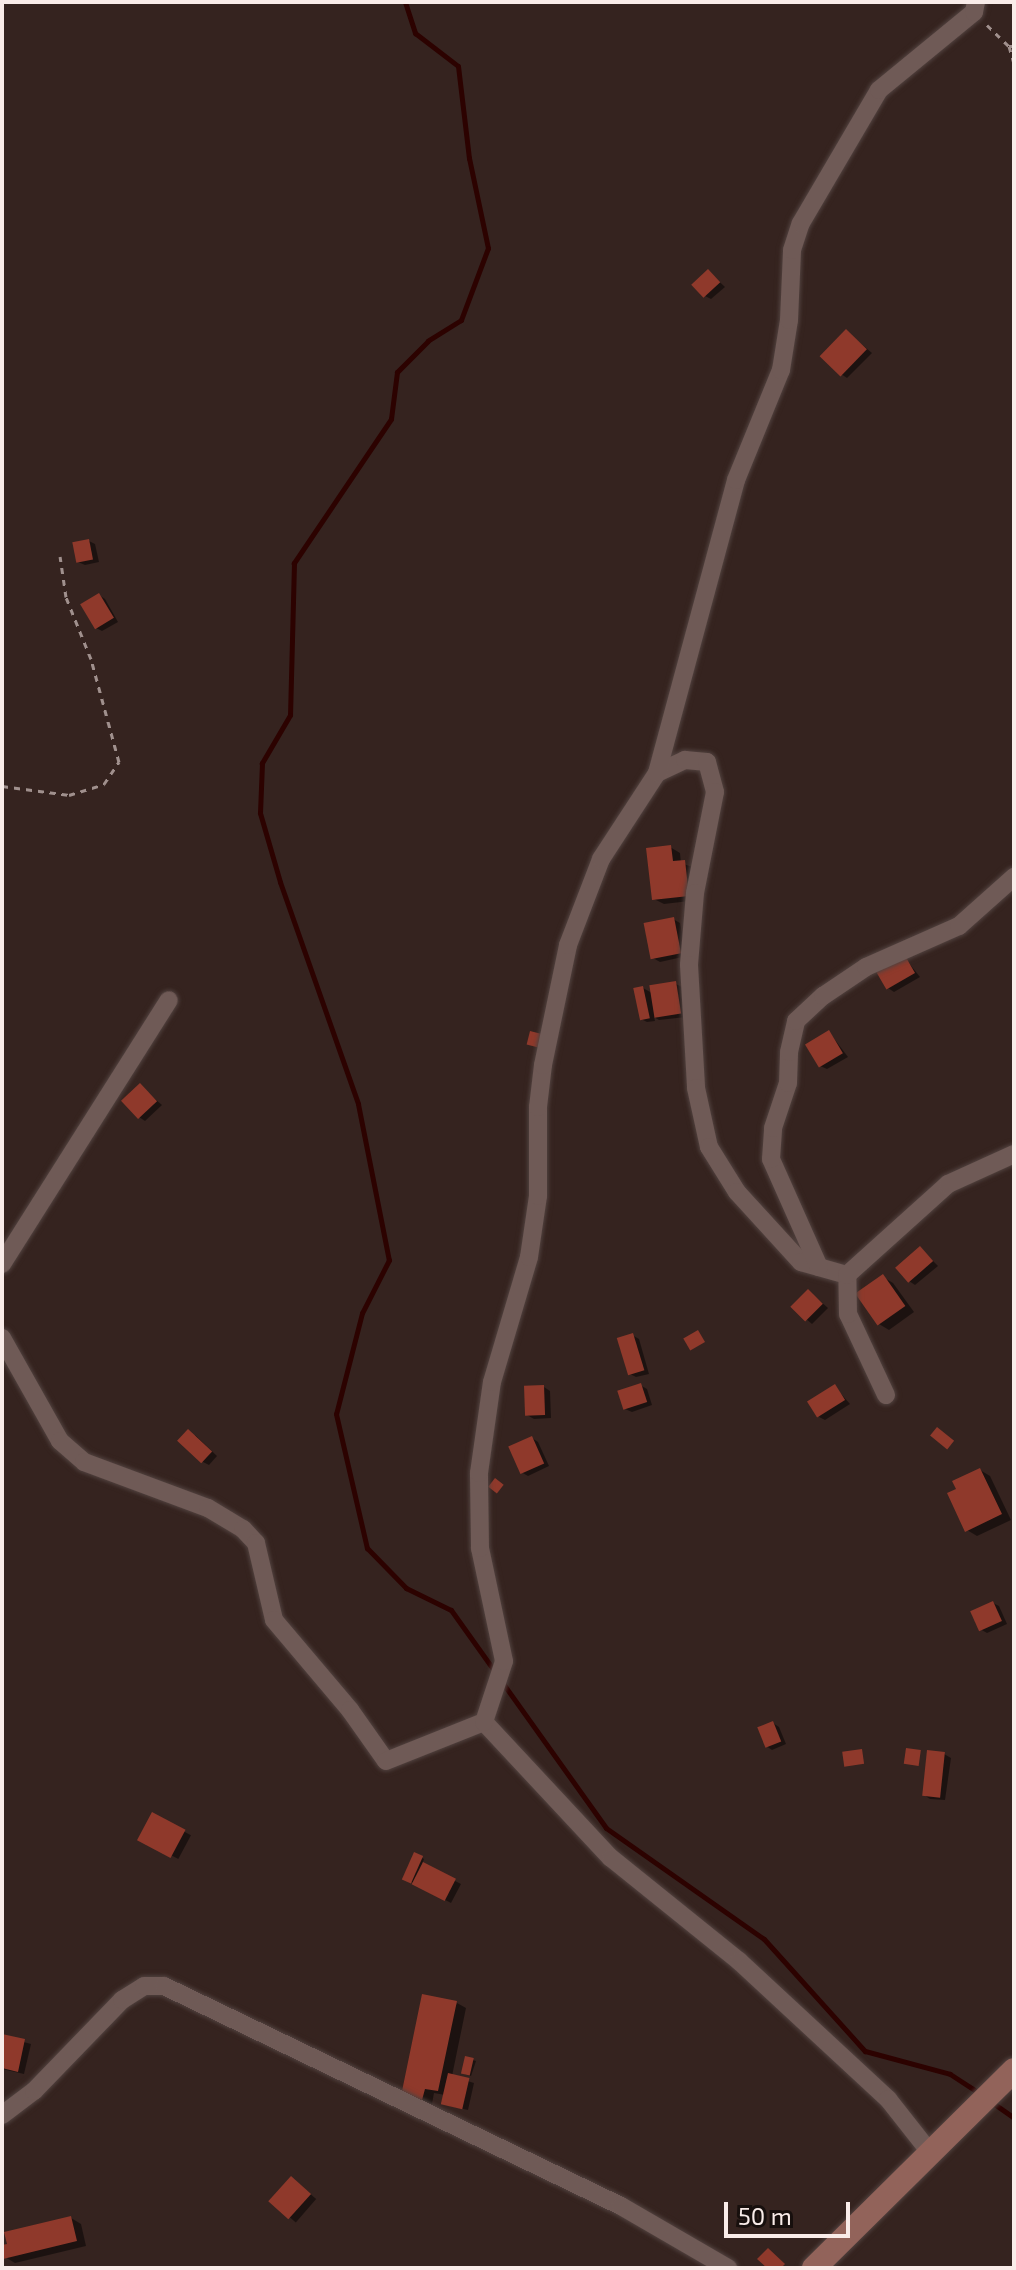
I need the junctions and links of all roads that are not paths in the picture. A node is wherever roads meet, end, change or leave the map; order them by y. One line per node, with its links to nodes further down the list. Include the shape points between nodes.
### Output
1 (975, 7): 2 (street, via 879,90 801,223 792,250 781,370 736,480)
2 (657, 773): 7 (street, via 685,760 707,762 715,792 695,893 689,965 696,1088 709,1147 737,1192 801,1262); 11 (street, via 596,873 568,945 543,1065 538,1196 529,1257 492,1382 479,1473 480,1548 503,1665)
3 (1014, 877): 7 (street, via 959,926 866,967 796,1021 771,1159)
4 (169, 1000): 6 (street)
5 (1014, 1154): 8 (street, via 948,1184)
6 (2, 1264)
7 (819, 1267): 8 (street)
8 (847, 1275): 10 (street, via 848,1314)
9 (2, 1338): 11 (street, via 60,1441 84,1462 208,1508 256,1543 274,1620 386,1761)
10 (886, 1395)
11 (484, 1722): 14 (street, via 611,1858 739,1961 888,2099)
12 (1010, 2074): 14 (main road)
13 (2, 2115): 15 (street, via 34,2091 122,2000 144,1986 164,1986 621,2206)
14 (932, 2155): 16 (main road)
15 (728, 2268)
16 (814, 2268)

